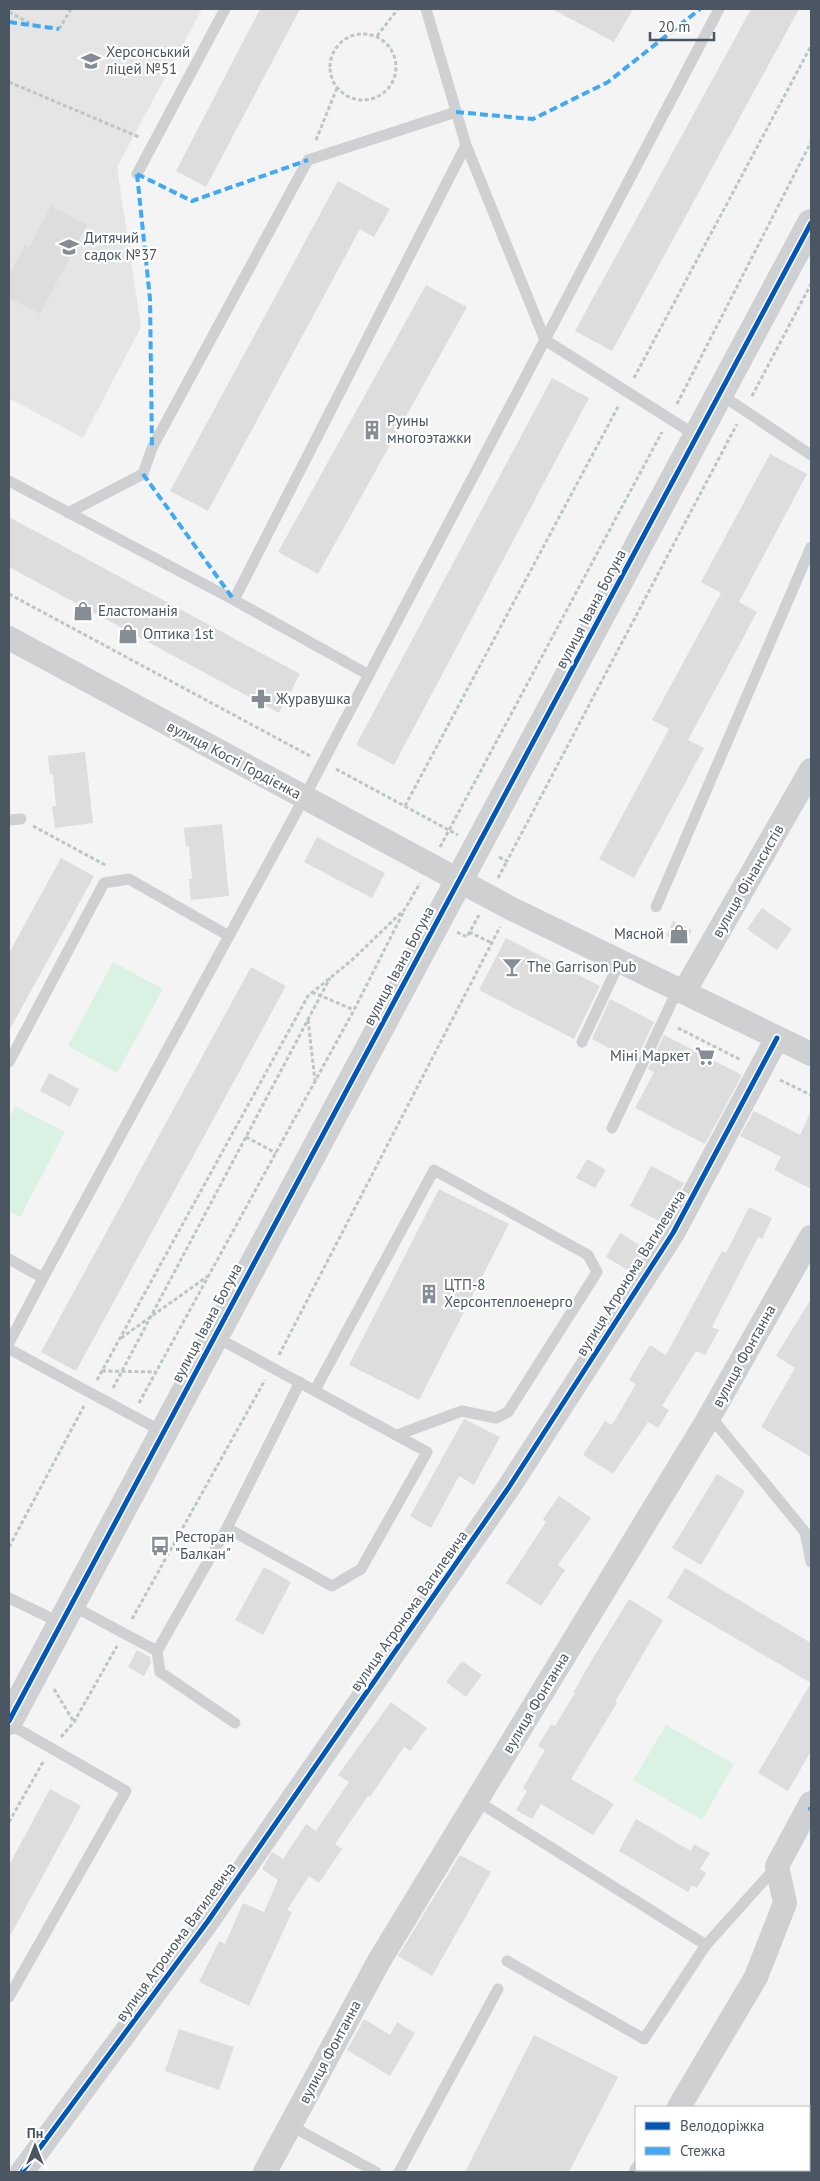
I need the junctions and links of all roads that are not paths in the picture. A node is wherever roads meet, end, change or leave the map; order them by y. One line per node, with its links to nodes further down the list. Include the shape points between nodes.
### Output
1 (225, 9): 6 (lane)
2 (426, 9): 4 (lane)
3 (719, 9): 8 (lane)
4 (456, 112): 5 (lane); 13 (lane, via 308,160 152,448 143,474)
5 (466, 145): 8 (lane); 15 (lane)
6 (136, 174)
7 (811, 223): 9 (street, вулиця Івана Богуна)
8 (545, 340): 10 (lane); 17 (lane)
9 (720, 394): 10 (street, вулиця Івана Богуна); 11 (lane)
10 (698, 437): 22 (street, вулиця Івана Богуна)
11 (811, 455)
12 (9, 481): 13 (lane)
13 (68, 513): 15 (lane)
14 (811, 547): 23 (lane)
15 (234, 600): 17 (lane)
16 (9, 638): 19 (street, вулиця Кості Гордієнка)
17 (369, 675): 19 (lane)
18 (811, 770): 26 (street, вулиця Фінансистів)
19 (304, 798): 22 (street, вулиця Кості Гордієнка); 24 (lane)
20 (21, 819): 21 (lane)
21 (9, 820)
22 (459, 882): 25 (street, вулиця Кості Гордієнка); 35 (street, вулиця Івана Богуна)
23 (656, 907)
24 (229, 936): 30 (lane, via 129,879 104,882); 34 (lane)
25 (620, 961): 26 (street, вулиця Кості Гордієнка); 28 (lane)
26 (681, 990): 27 (street); 31 (lane)
27 (777, 1038): 29 (street); 59 (street, вулиця Агронома Вагилевича, via 672,1233 509,1487 208,1921)
28 (582, 1042)
29 (811, 1054)
30 (9, 1062)
31 (612, 1128)
32 (811, 1237): 40 (street, вулиця Фонтанна)
33 (9, 1259): 34 (lane)
34 (43, 1278): 36 (lane)
35 (214, 1336): 38 (lane); 41 (street, вулиця Івана Богуна)
36 (9, 1343)
37 (9, 1349): 41 (lane)
38 (300, 1382): 39 (lane); 43 (lane)
39 (315, 1390): 42 (lane); 42 (lane, via 434,1170 588,1255 597,1272 508,1412 496,1418 462,1411)
40 (710, 1416): 44 (lane, via 805,1532); 50 (street, вулиця Фонтанна)
41 (163, 1432): 46 (street, вулиця Івана Богуна)
42 (397, 1435): 43 (lane, via 427,1452 361,1569 332,1586)
43 (227, 1528): 47 (lane)
44 (811, 1562)
45 (9, 1598): 46 (lane)
46 (66, 1614): 47 (lane, via 124,1633); 48 (street, вулиця Івана Богуна)
47 (157, 1650): 49 (lane, via 160,1672)
48 (9, 1722): 56 (lane, via 126,1791)
49 (235, 1723)
50 (477, 1801): 53 (lane); 58 (street, вулиця Фонтанна, via 379,1961)
51 (811, 1803): 52 (street)
52 (777, 1866): 53 (lane); 57 (street, via 785,1904 756,1977)
53 (706, 1945): 54 (lane, via 644,2039)
54 (507, 1961)
55 (498, 1989): 62 (lane)
56 (9, 1997)
57 (680, 2106)
58 (291, 2126): 60 (street, вулиця Фонтанна); 61 (lane)
59 (22, 2172)
60 (265, 2172)
61 (376, 2172)
62 (399, 2172)

